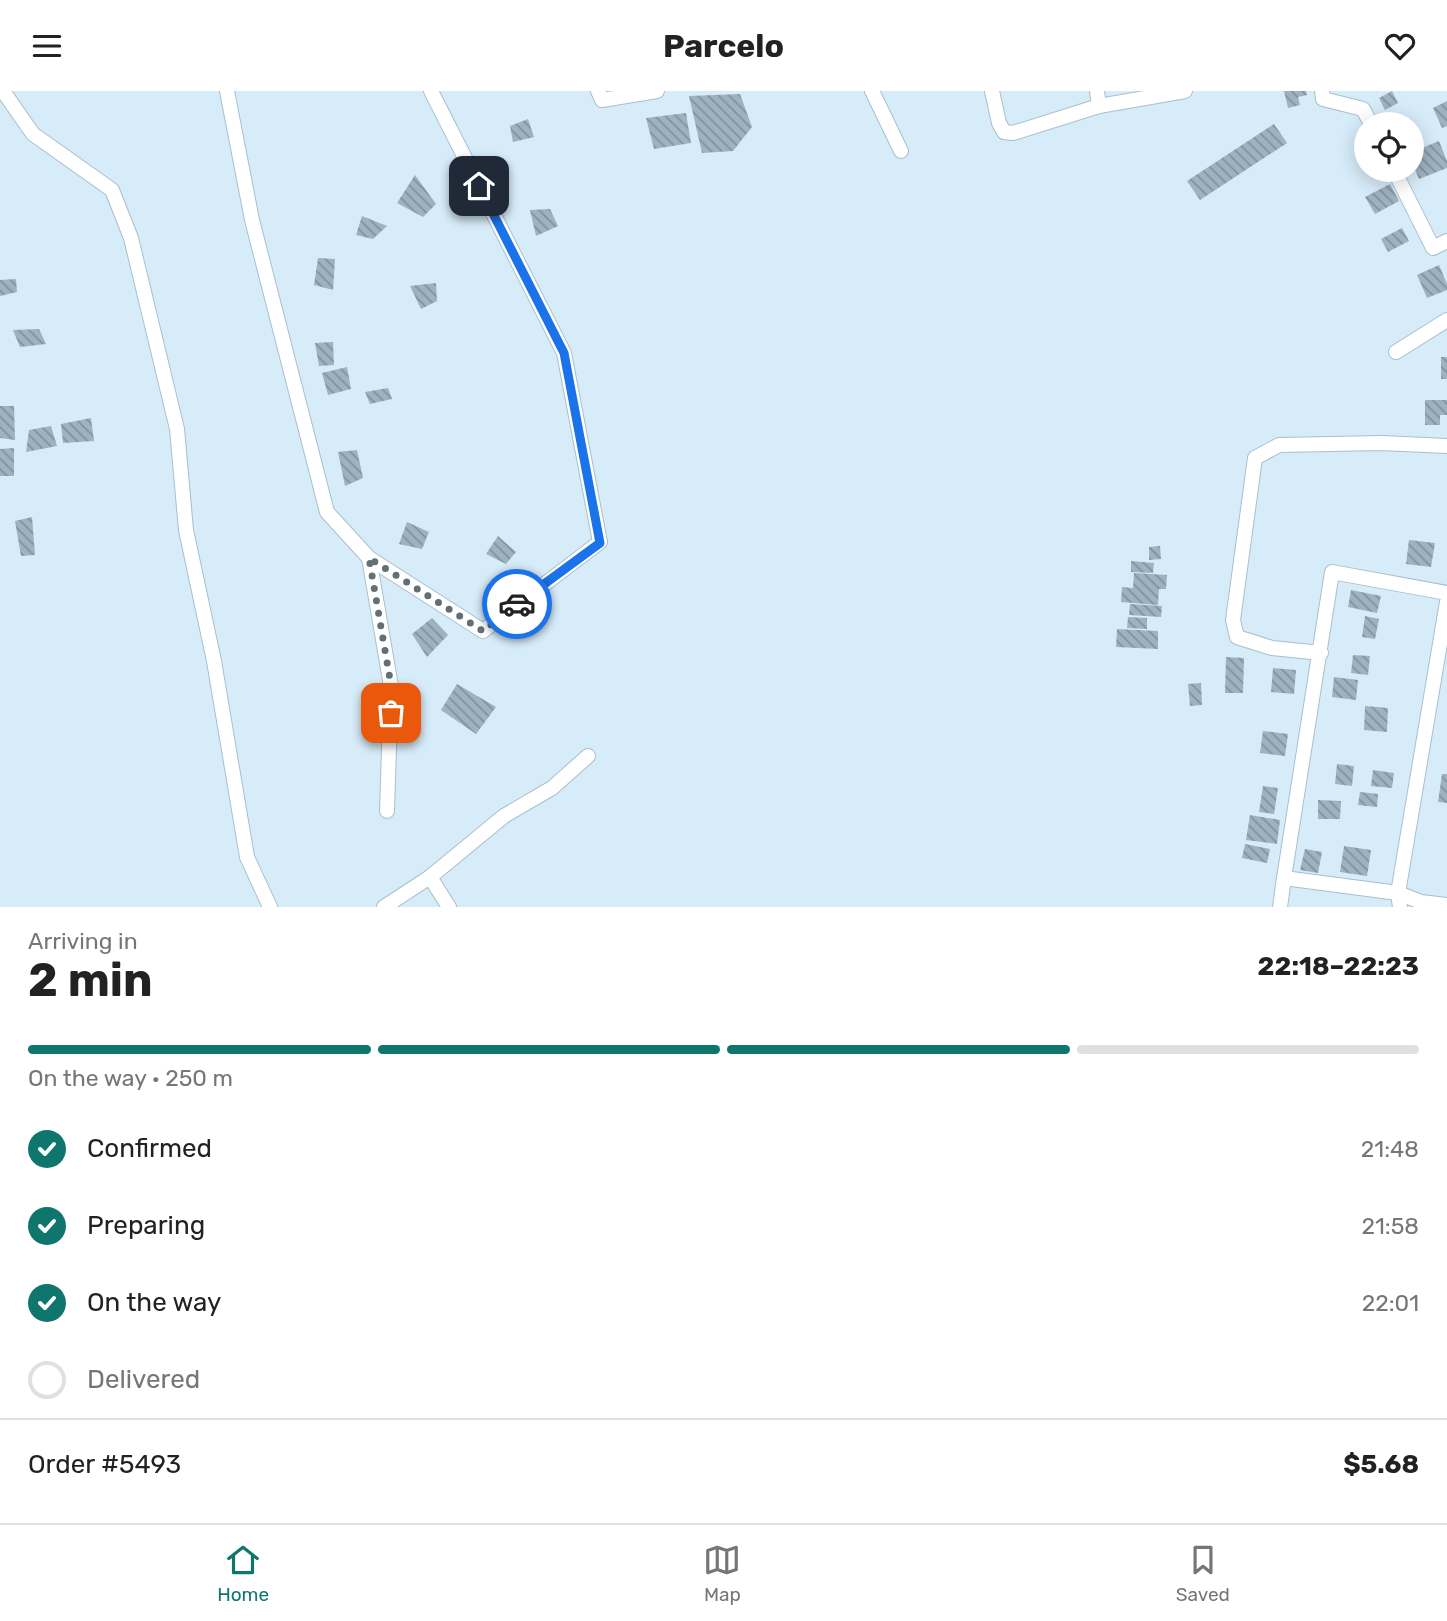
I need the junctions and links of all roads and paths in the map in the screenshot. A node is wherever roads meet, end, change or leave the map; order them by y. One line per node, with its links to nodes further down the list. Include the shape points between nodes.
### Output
1 (4, 91): 28 (street, via 33,134 112,190 131,238 177,429 186,530 214,661 247,857)
2 (227, 91): 18 (street, via 252,220 327,512)
3 (431, 91): 18 (street, via 564,353 600,543 483,631)
4 (598, 91): 5 (street, via 602,100)
5 (657, 91)
6 (872, 91): 12 (street)
7 (992, 91): 10 (street, via 999,123 1004,132 1013,133)
8 (1185, 91): 10 (street)
9 (1322, 91): 11 (street, via 1323,99)
10 (1098, 98)
11 (1365, 112)
12 (901, 151)
13 (1400, 182): 14 (street, via 1433,248)
14 (1447, 241)
15 (1447, 320): 16 (street)
16 (1396, 352)
17 (1447, 446): 21 (street, via 1279,445 1255,458 1233,620 1237,637 1272,648)
18 (369, 558): 23 (street, via 391,685)
19 (1447, 593): 21 (street, via 1332,572)
20 (1447, 602): 26 (street)
21 (1321, 653): 25 (street)
22 (588, 756): 24 (street, via 552,788 505,816)
23 (387, 811)
24 (430, 877): 29 (street); 30 (street)
25 (1284, 878): 26 (street); 31 (street)
26 (1399, 900): 27 (street)
27 (1447, 905)
28 (270, 907)
29 (384, 907)
30 (449, 907)
31 (1280, 907)

